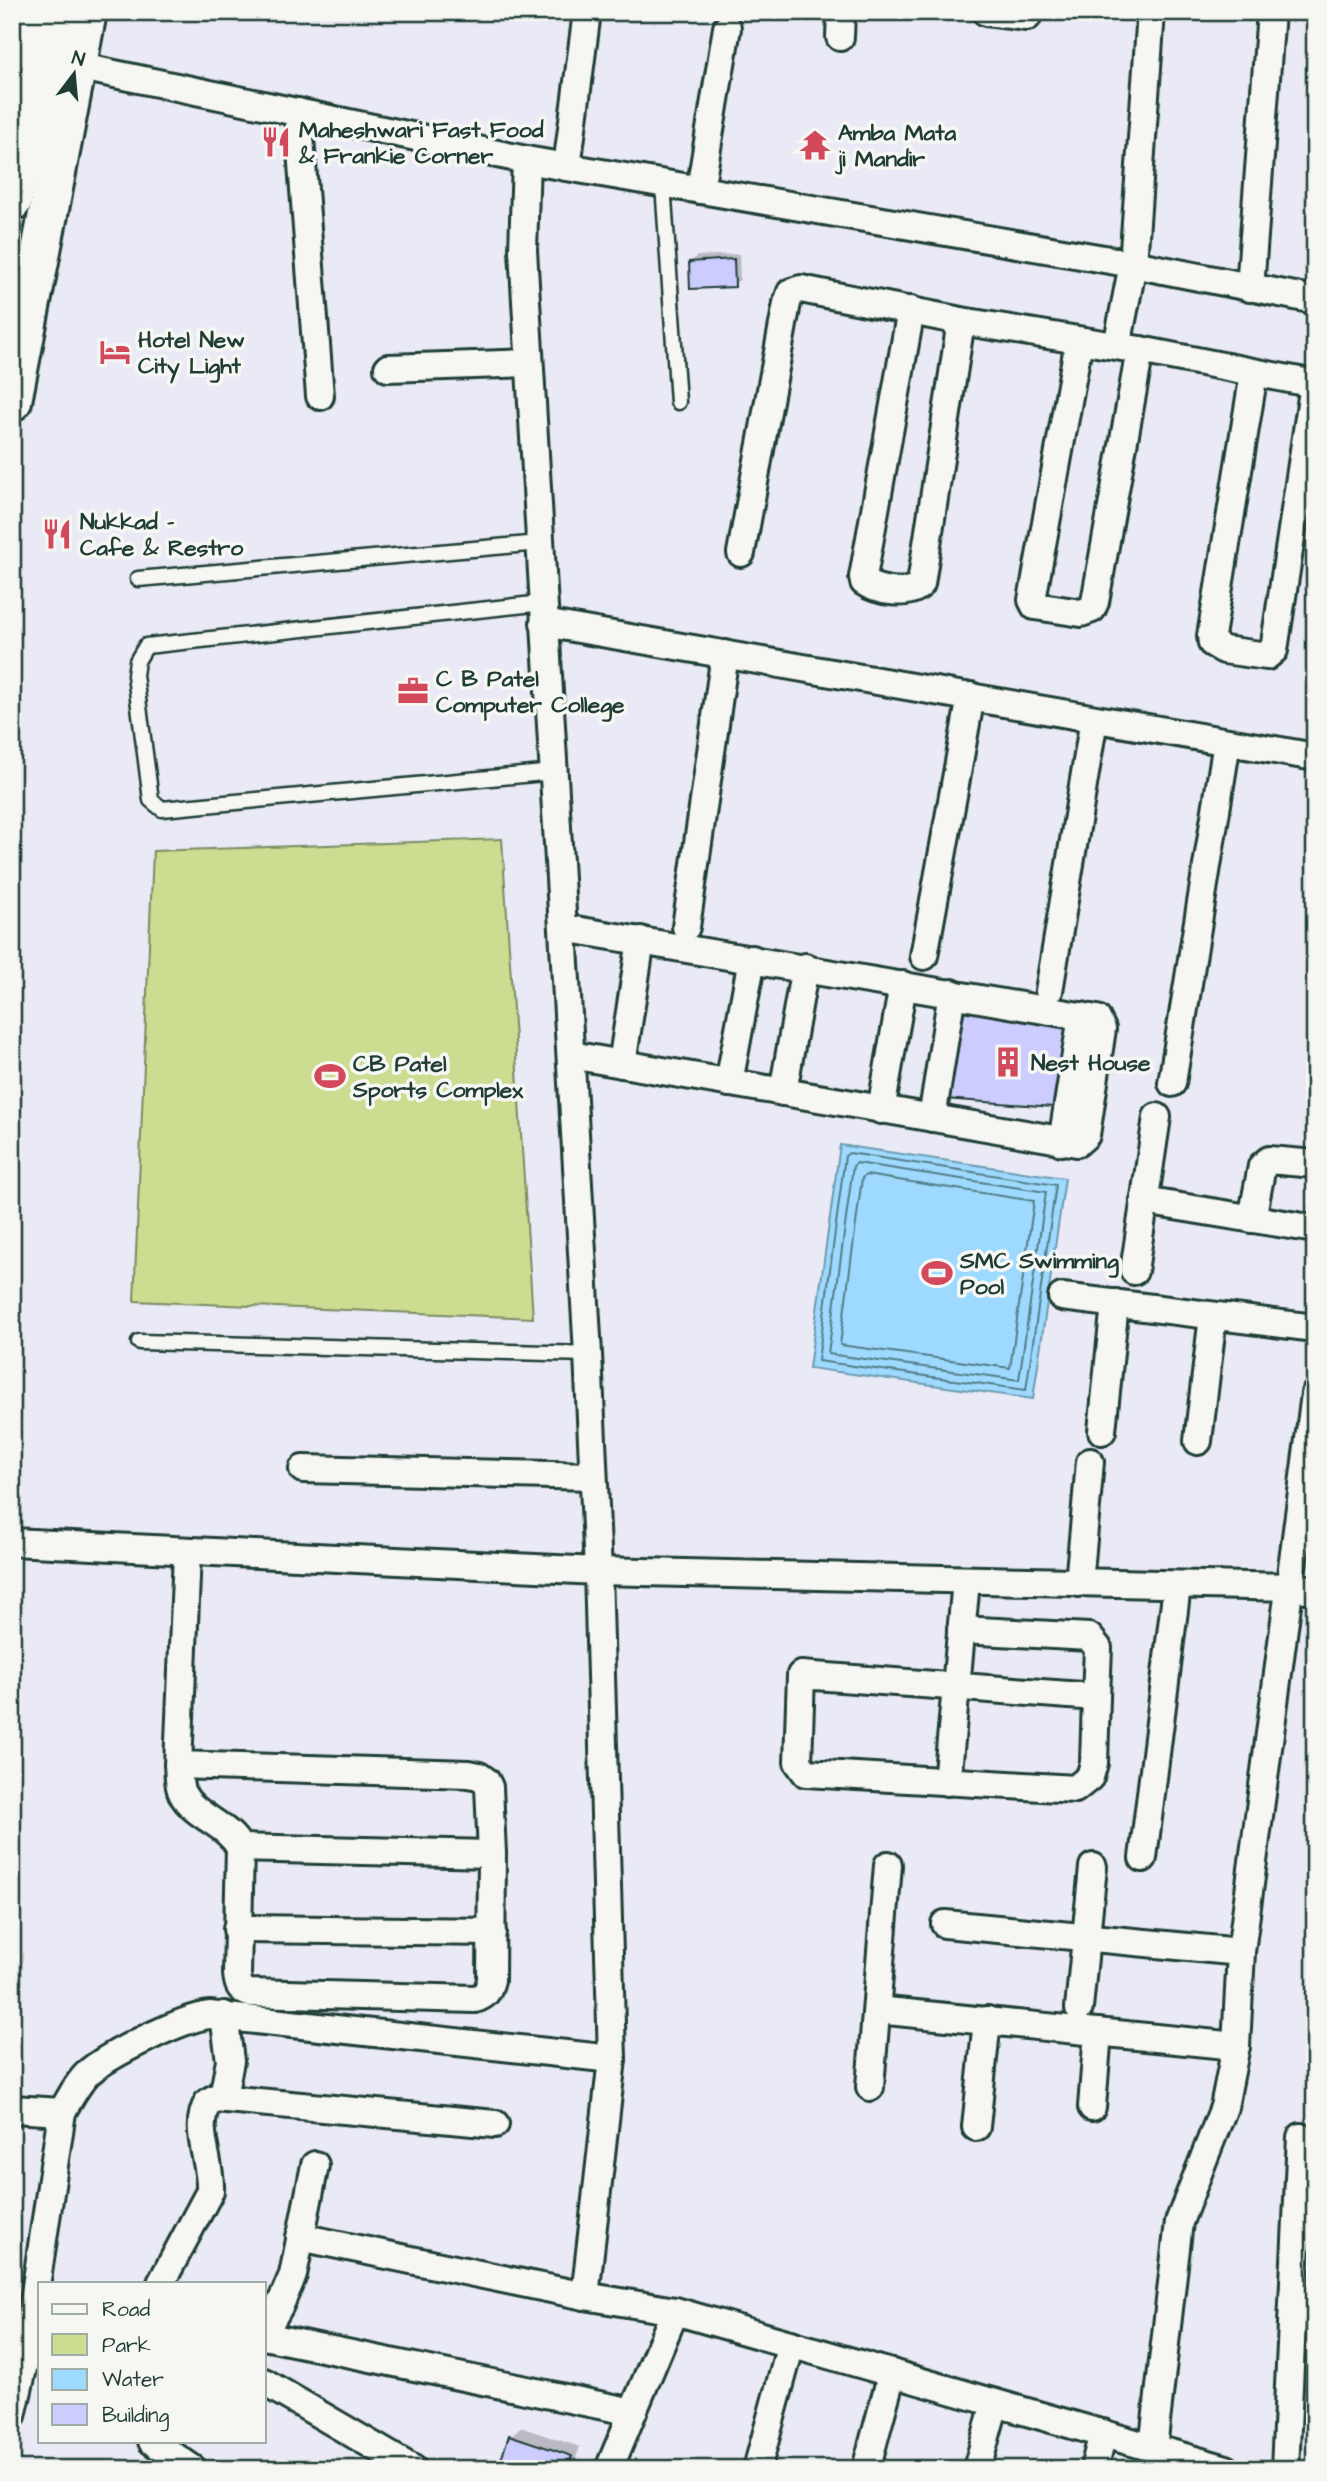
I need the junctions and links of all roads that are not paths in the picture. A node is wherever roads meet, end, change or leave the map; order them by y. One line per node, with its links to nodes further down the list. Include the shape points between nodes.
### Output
1 (20, 12): 11 (main road)
2 (54, 12): 11 (main road)
3 (74, 12): 11 (main road)
4 (87, 12): 11 (main road)
5 (587, 12): 14 (street)
6 (986, 12): 9 (street)
7 (1151, 12): 18 (street)
8 (1271, 12): 19 (street)
9 (1027, 17)
10 (727, 28): 16 (street)
11 (42, 58): 12 (street); 17 (main road); 22 (main road); 31 (main road)
12 (298, 112): 13 (street); 30 (street)
13 (526, 160): 14 (street); 26 (street, via 523,250)
14 (567, 167): 15 (street)
15 (663, 184): 16 (street); 32 (lane)
16 (700, 190): 18 (street)
17 (12, 201)
18 (1133, 264): 19 (street); 25 (street)
19 (1250, 288): 20 (street)
20 (1315, 300)
21 (911, 310): 23 (street); 23 (street, via 863,577 876,588 906,592 921,584); 34 (street, via 801,289 791,292)
22 (12, 320)
23 (961, 321): 24 (street)
24 (1079, 341): 25 (street); 25 (street, via 1032,600 1035,606 1081,613 1092,609 1095,602)
25 (1128, 348): 28 (street)
26 (529, 363): 27 (street); 33 (street)
27 (388, 368)
28 (1254, 373): 29 (street); 29 (street, via 1211,636 1212,643 1224,650 1266,656 1274,650)
29 (1314, 384)
30 (320, 396)
31 (12, 401)
32 (678, 402)
33 (540, 543): 35 (lane); 36 (street)
34 (741, 553)
35 (138, 579)
36 (543, 613): 37 (street); 42 (street); 42 (lane, via 146,646 135,675 151,800 162,809)
37 (725, 654): 38 (street); 43 (street)
38 (971, 696): 39 (street); 46 (street)
39 (1094, 719): 40 (street); 50 (street)
40 (1227, 742): 41 (street); 55 (street)
41 (1315, 757)
42 (554, 772): 44 (street)
43 (686, 927)
44 (564, 928): 45 (street); 52 (street)
45 (641, 940): 47 (street); 53 (street)
46 (924, 956)
47 (752, 959): 48 (street); 54 (street)
48 (805, 967): 49 (street); 56 (street)
49 (904, 985): 51 (street); 57 (street)
50 (1049, 991)
51 (952, 993): 59 (street); 59 (street, via 1097,1018 1102,1029 1086,1135 1077,1143 1062,1142)
52 (571, 1055): 53 (street); 70 (street)
53 (622, 1064): 54 (street)
54 (729, 1083): 56 (street)
55 (1172, 1083)
56 (783, 1092): 57 (street)
57 (881, 1110): 59 (street)
58 (1157, 1117): 61 (street)
59 (932, 1118)
60 (1315, 1164): 62 (street, via 1269,1160 1262,1166)
61 (1144, 1201): 62 (street); 64 (street)
62 (1252, 1219): 63 (street)
63 (1315, 1229)
64 (1134, 1271)
65 (1062, 1297): 66 (street)
66 (1115, 1303): 67 (street); 72 (street)
67 (1213, 1316): 68 (street); 73 (street)
68 (1315, 1328)
69 (139, 1342): 70 (lane)
70 (588, 1354): 76 (street)
71 (1315, 1394): 77 (street)
72 (1102, 1431)
73 (1198, 1441)
74 (1090, 1462): 82 (street)
75 (303, 1469): 76 (street)
76 (593, 1476): 80 (street)
77 (1309, 1477): 84 (street)
78 (12, 1542): 79 (street)
79 (186, 1552): 80 (street); 88 (street)
80 (598, 1571): 81 (street); 106 (street)
81 (966, 1581): 82 (street); 85 (street)
82 (1079, 1583): 83 (street)
83 (1177, 1586): 84 (street); 92 (street)
84 (1303, 1589): 99 (street)
85 (961, 1630): 86 (street); 87 (street, via 1089,1637 1098,1648)
86 (956, 1686): 87 (street); 89 (street); 89 (street, via 801,1675 798,1762 806,1773)
87 (1096, 1697): 89 (street, via 1094,1763 1090,1777 1075,1789)
88 (178, 1765): 90 (street, via 182,1793); 91 (street, via 469,1773 489,1787)
89 (947, 1782)
90 (240, 1847): 91 (street); 96 (street)
91 (492, 1854): 97 (street)
92 (1143, 1858)
93 (888, 1865): 101 (street)
94 (1093, 1867): 98 (street)
95 (945, 1924): 98 (street)
96 (237, 1929): 97 (street); 97 (street, via 238,1984 249,1993 475,1999 483,1997 491,1980)
97 (492, 1932)
98 (1086, 1939): 99 (street); 100 (street)
99 (1241, 1952): 105 (street)
100 (1079, 2008)
101 (877, 2010): 103 (street); 107 (street)
102 (224, 2015): 106 (street); 108 (street, via 230,2061); 111 (street, via 187,2020 113,2055 88,2072)
103 (987, 2020): 104 (street); 113 (street)
104 (1098, 2032): 105 (street); 109 (street)
105 (1236, 2046): 133 (street, via 1224,2107 1179,2222)
106 (612, 2059): 119 (street)
107 (870, 2087)
108 (223, 2097): 112 (street); 118 (street, via 208,2102 204,2109 202,2143 209,2191)
109 (1092, 2107)
110 (12, 2109): 111 (street)
111 (62, 2112): 117 (street)
112 (495, 2124)
113 (976, 2127)
114 (1301, 2137): 142 (street)
115 (315, 2165): 116 (street)
116 (300, 2237): 119 (street); 122 (street, via 293,2275)
117 (42, 2282)
118 (162, 2282)
119 (585, 2296): 120 (street)
120 (675, 2311): 124 (street); 129 (street)
121 (38, 2321): 125 (street)
122 (266, 2331)
123 (266, 2335): 129 (street)
124 (791, 2344): 126 (street); 138 (street)
125 (33, 2364): 130 (street)
126 (892, 2373): 128 (street); 139 (street)
127 (266, 2383): 136 (street)
128 (995, 2403): 131 (street); 140 (street)
129 (633, 2412): 137 (street)
130 (12, 2416)
131 (1103, 2433): 133 (street); 141 (street)
132 (153, 2442): 135 (street)
133 (1153, 2448): 134 (street)
134 (1217, 2468)
135 (193, 2469)
136 (413, 2469)
137 (609, 2469)
138 (757, 2469)
139 (866, 2469)
140 (977, 2469)
141 (1094, 2469)
142 (1285, 2469)

